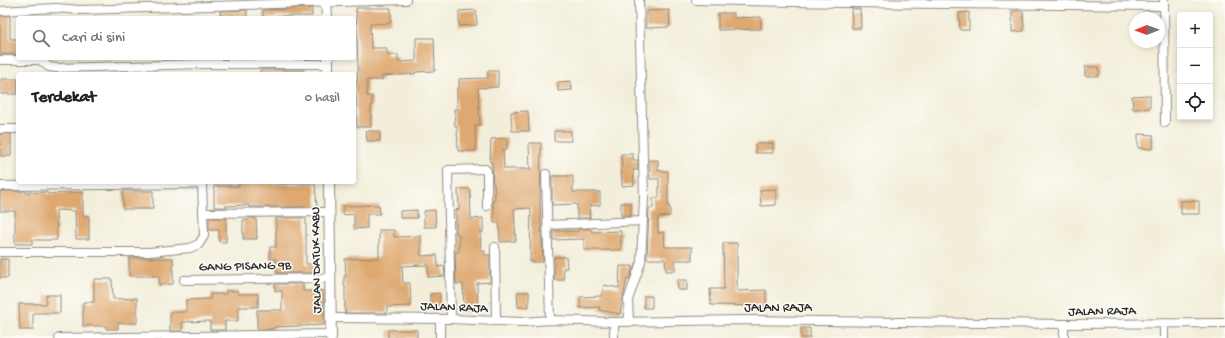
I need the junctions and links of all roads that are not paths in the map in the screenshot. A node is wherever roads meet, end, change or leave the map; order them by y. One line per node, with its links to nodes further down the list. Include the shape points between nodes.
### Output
1 (406, 0): 4 (street)
2 (639, 0): 22 (street, via 644,182)
3 (696, 0): 5 (street)
4 (326, 1): 7 (street); 8 (street)
5 (737, 1): 6 (street)
6 (1164, 3): 11 (street)
7 (0, 11)
8 (327, 16)
9 (0, 60): 10 (street, via 40,60 49,67 56,68 204,64)
10 (328, 65)
11 (1165, 123)
12 (0, 129): 13 (street)
13 (16, 129)
14 (546, 174): 23 (street)
15 (135, 184): 18 (street)
16 (202, 184): 21 (street)
17 (329, 184): 20 (street, JALAN DATUK KABU)
18 (0, 186)
19 (487, 206): 30 (street, via 487,171 482,168 448,170)
20 (329, 212): 21 (street); 26 (street, JALAN DATUK KABU)
21 (203, 213): 25 (street, via 204,236 199,244 190,248 149,252)
22 (642, 221): 23 (street); 33 (street, via 641,262 628,300)
23 (548, 225): 31 (street)
24 (495, 247): 32 (street)
25 (0, 252)
26 (330, 278): 27 (street, GANG PISANG 9B); 28 (street, JALAN DATUK KABU)
27 (184, 280)
28 (331, 318): 29 (street, JALAN RAJA); 38 (street, JALAN DATUK KABU)
29 (440, 319): 30 (street, JALAN RAJA); 40 (street)
30 (451, 319): 32 (street, JALAN RAJA)
31 (550, 320): 32 (street, JALAN RAJA); 34 (street, JALAN RAJA)
32 (496, 321)
33 (629, 321): 34 (street, JALAN RAJA); 37 (street, JALAN RAJA, via 789,320)
34 (614, 322): 41 (street)
35 (1164, 322): 36 (street, JALAN RAJA); 37 (street, JALAN RAJA); 42 (street)
36 (1225, 323)
37 (1064, 331)
38 (331, 336): 39 (street)
39 (59, 338)
40 (440, 338)
41 (614, 338)
42 (1164, 338)

